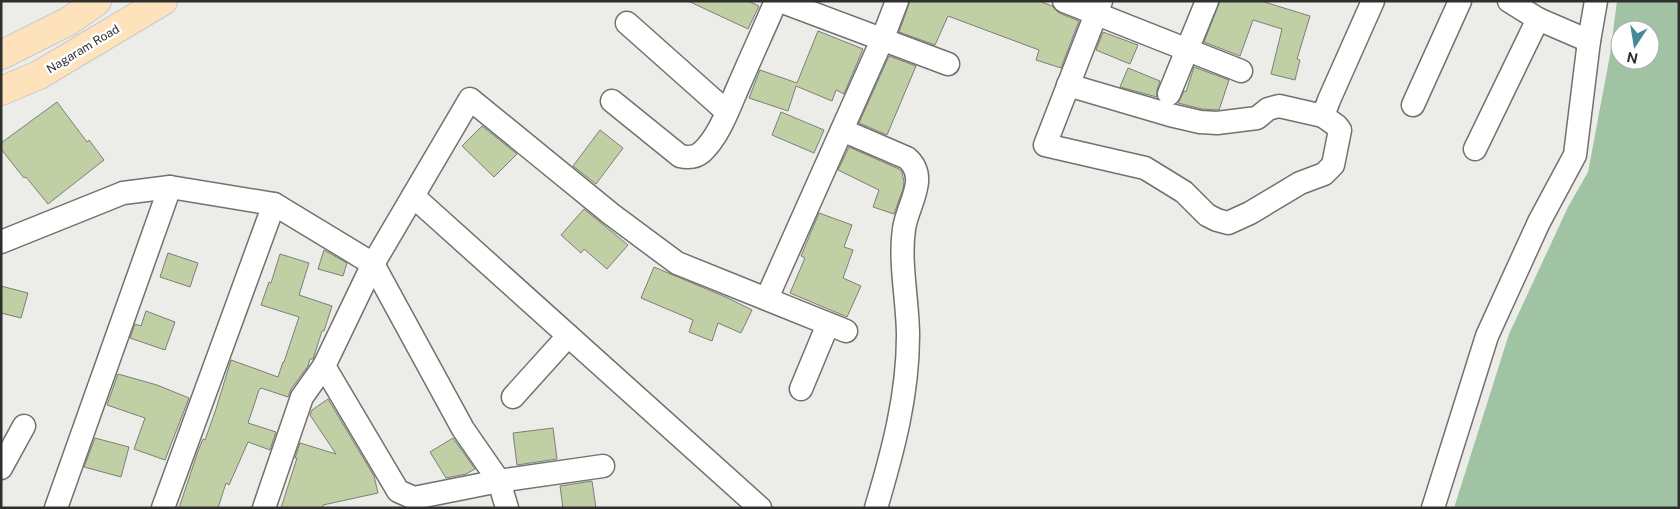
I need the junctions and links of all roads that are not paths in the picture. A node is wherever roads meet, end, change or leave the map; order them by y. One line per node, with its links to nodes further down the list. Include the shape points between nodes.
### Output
1 (97, 1): 17 (main road, via 69,21)
2 (163, 1): 21 (main road, Nagaram Road, via 39,75)
3 (778, 1): 14 (street); 25 (street)
4 (897, 1): 14 (street)
5 (1064, 1): 11 (street)
6 (1207, 1): 16 (street)
7 (1373, 1): 26 (street)
8 (1460, 1): 24 (street)
9 (1509, 1): 12 (street)
10 (1596, 1): 15 (street)
11 (1098, 8): 16 (street); 20 (street)
12 (1538, 19): 15 (street); 28 (street)
13 (627, 23): 25 (street)
14 (882, 40): 18 (street); 27 (street)
15 (1589, 41): 49 (street, via 1575,155 1539,222 1487,336)
16 (1187, 50): 19 (street); 22 (street)
17 (1, 55)
18 (948, 64)
19 (1241, 71)
20 (1068, 85): 26 (street, via 1200,122 1257,118 1268,108 1279,106); 26 (street, via 1045,145 1145,168 1184,192 1207,215 1228,223 1300,183 1324,174 1333,165 1340,130)
21 (1, 91)
22 (1169, 94)
23 (612, 101): 25 (street, via 680,156 688,158 702,152)
24 (1413, 105)
25 (727, 112)
26 (1323, 116)
27 (842, 130): 34 (street); 48 (street, via 907,158 915,165 917,173 916,190 904,228 908,336 904,396 894,448)
28 (1475, 149)
29 (170, 187): 31 (street); 32 (street, via 123,193); 43 (street)
30 (413, 196): 33 (street); 34 (street, via 470,99 611,214 677,263); 35 (street)
31 (274, 204): 33 (street); 44 (street)
32 (1, 242)
33 (373, 264): 36 (street); 42 (street, via 463,429)
34 (767, 298): 37 (street, via 837,327)
35 (568, 336): 38 (street); 47 (street)
36 (324, 366): 42 (street, via 398,491 414,498); 45 (street, via 302,397)
37 (801, 389)
38 (513, 397)
39 (24, 426): 41 (street)
40 (603, 466): 42 (street)
41 (1, 468)
42 (499, 481): 46 (street)
43 (60, 507)
44 (163, 508)
45 (264, 508)
46 (507, 508)
47 (760, 508)
48 (876, 508)
49 (1433, 508)

